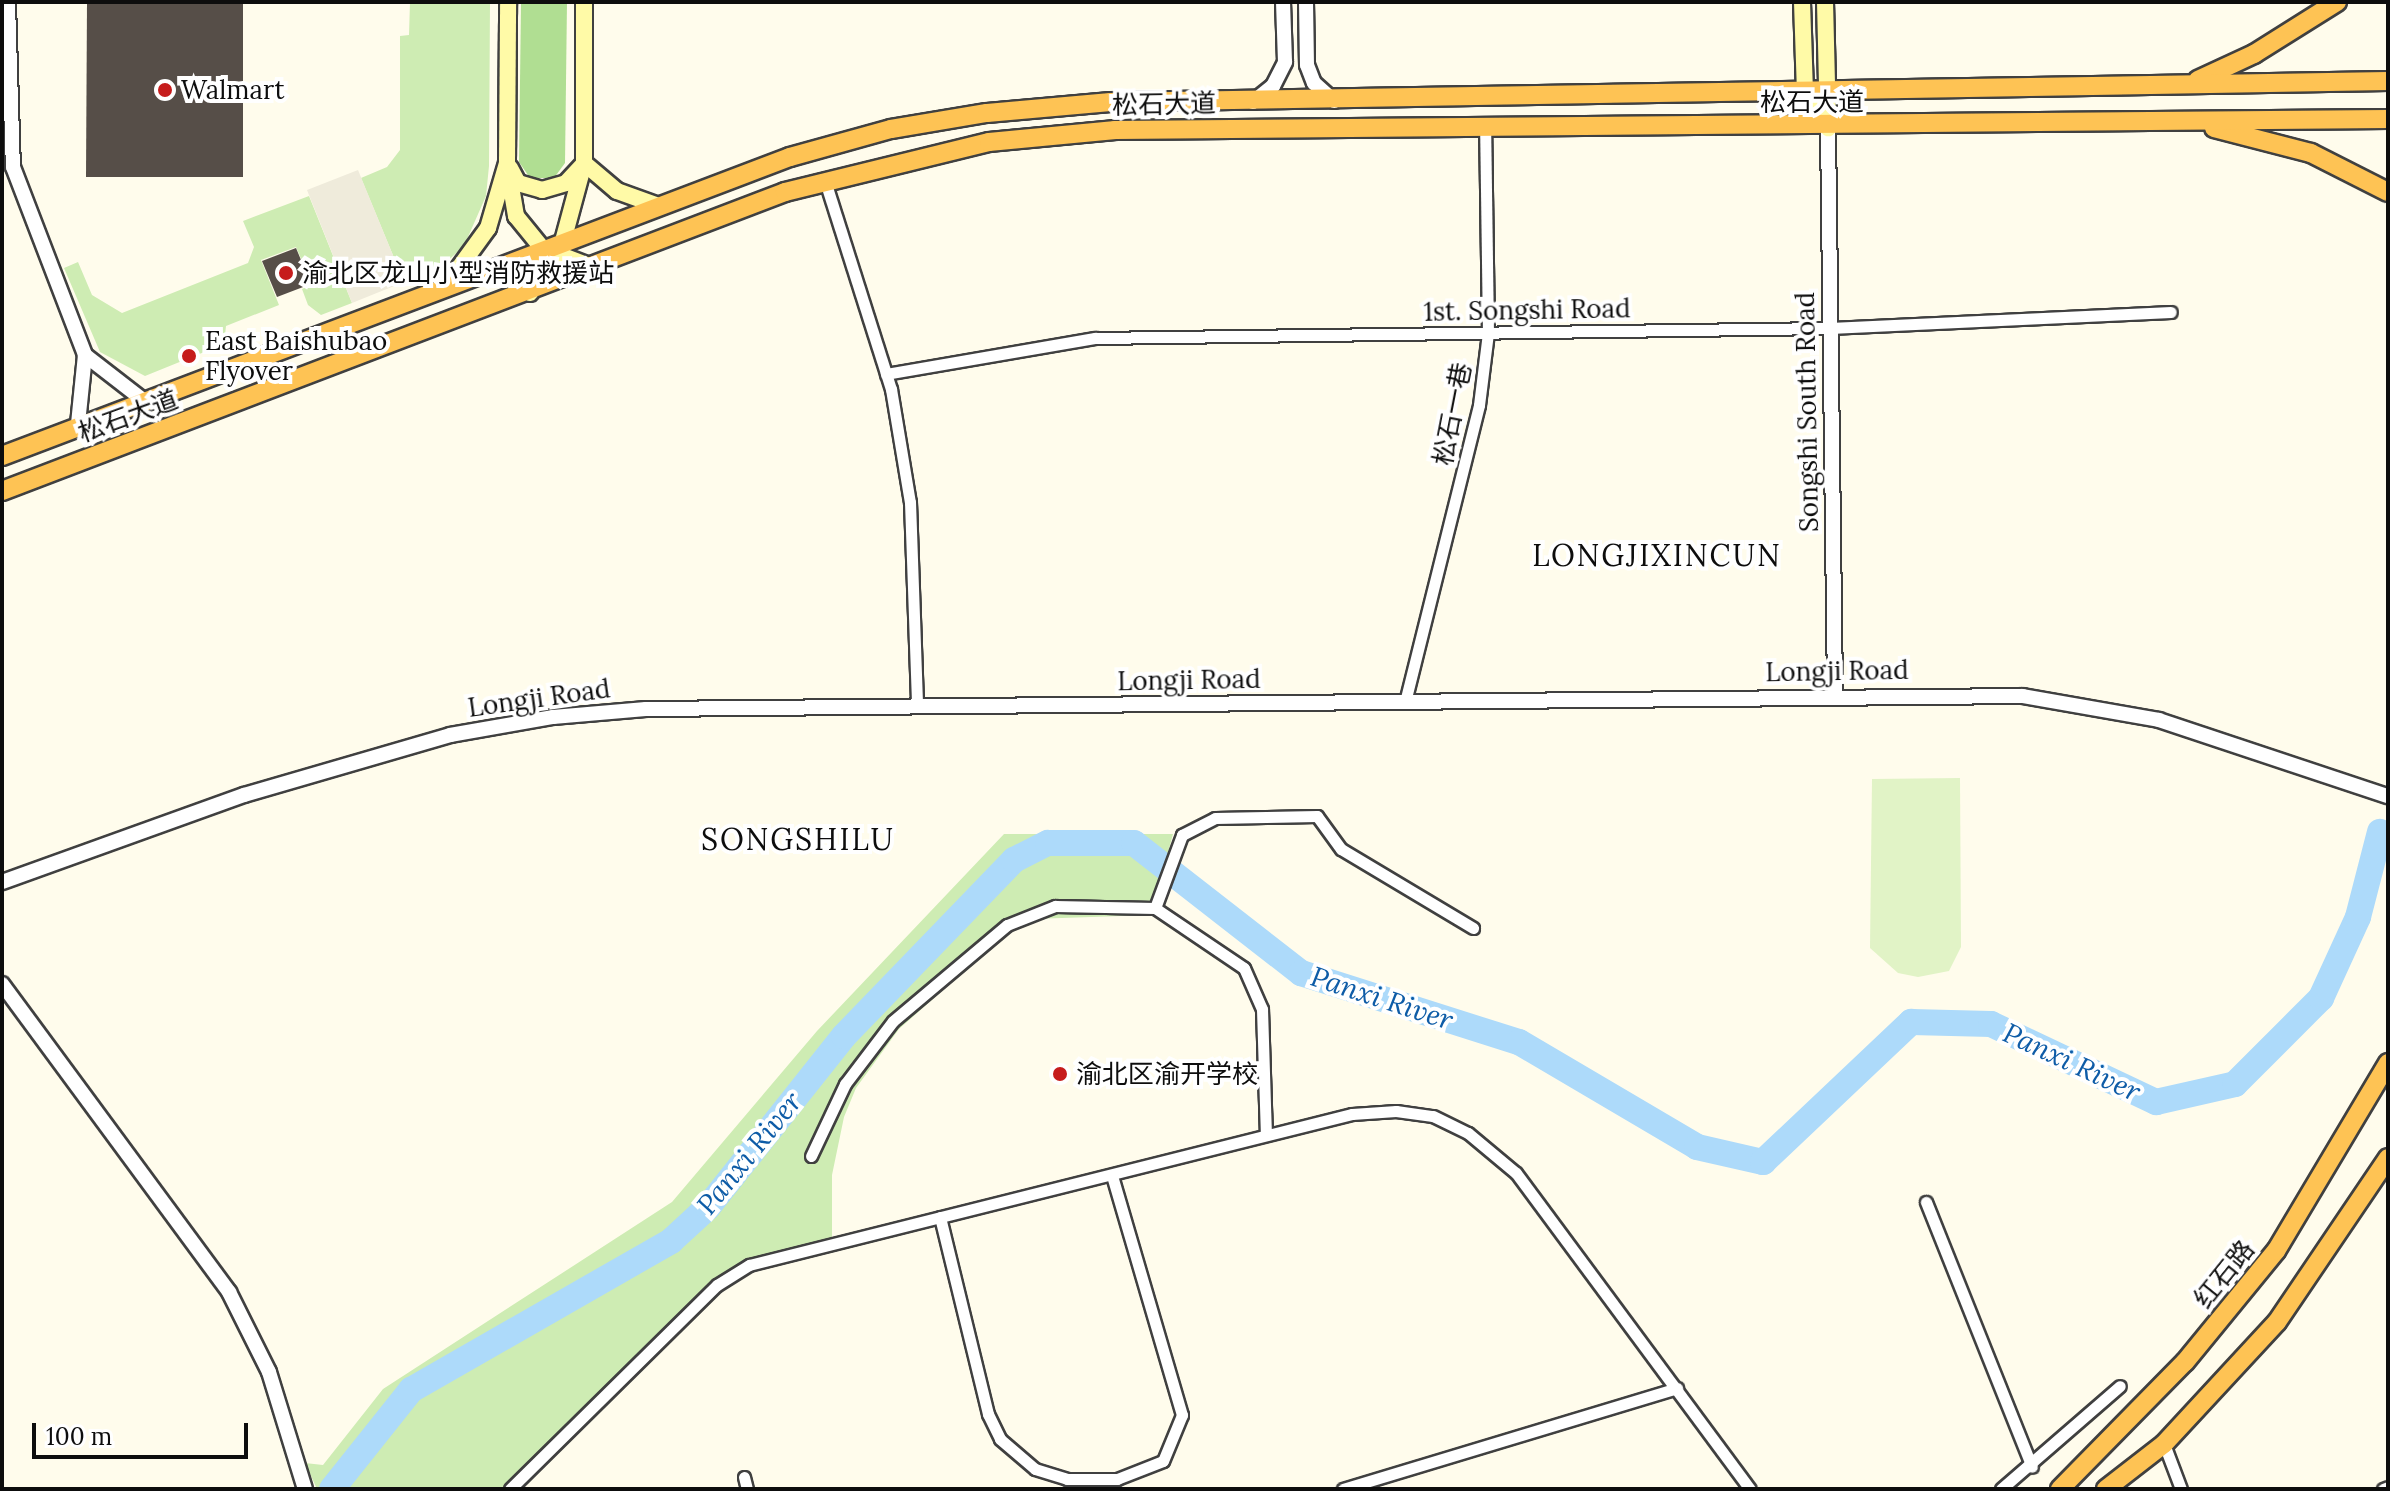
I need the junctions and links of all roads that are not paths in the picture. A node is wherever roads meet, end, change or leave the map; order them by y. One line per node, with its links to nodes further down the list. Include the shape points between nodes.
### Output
1 (8, 2): 31 (street, via 13,167)
2 (508, 2): 19 (main road)
3 (584, 2): 20 (main road)
4 (1283, 2): 14 (street, via 1285,62 1273,86)
5 (1306, 2): 13 (street, via 1307,65 1314,83)
6 (1802, 2): 11 (main road)
7 (1825, 2): 12 (main road)
8 (2337, 2): 10 (highway, via 2254,54)
9 (2388, 81): 10 (highway, 松石大道)
10 (2188, 84): 12 (highway, 松石大道)
11 (1805, 91): 12 (highway, 松石大道); 13 (highway, 松石大道); 18 (main road)
12 (1827, 91): 18 (main road)
13 (1335, 101): 14 (highway, 松石大道)
14 (1253, 102): 23 (highway, 松石大道, via 1111,102 891,129 790,157)
15 (2388, 119): 16 (highway, 松石大道)
16 (2188, 121): 18 (highway, 松石大道); 22 (highway, via 2311,153)
17 (1485, 128): 18 (highway, 松石大道); 21 (highway, 松石大道, via 1115,130 989,142); 30 (street, 松石一巷)
18 (1828, 128): 29 (street, Songshi South Road)
19 (507, 163): 20 (main road, via 518,183 542,190 566,183); 24 (main road, via 516,216); 26 (main road, via 488,228)
20 (584, 163): 23 (main road, via 617,191); 24 (main road)
21 (825, 181): 25 (highway, 松石大道); 32 (street)
22 (2388, 192)
23 (659, 206): 24 (highway, 松石大道)
24 (554, 248): 25 (main road); 26 (highway, 松石大道); 27 (main road)
25 (594, 268): 27 (highway, 松石大道)
26 (448, 283): 33 (highway, 松石大道)
27 (530, 294): 38 (highway, 松石大道)
28 (2171, 312): 29 (street, 1st. Songshi Road)
29 (1830, 328): 30 (street, 1st. Songshi Road); 41 (street, Songshi South Road)
30 (1488, 333): 32 (street, 1st. Songshi Road, via 1095,338); 42 (street, 松石一巷, via 1479,405)
31 (85, 355): 33 (street); 34 (street)
32 (886, 374): 43 (street, via 910,502)
33 (143, 400): 34 (highway, 松石大道)
34 (78, 424): 35 (highway, 松石大道)
35 (38, 441): 36 (highway); 37 (highway, 松石大道)
36 (2, 448)
37 (2, 456)
38 (49, 472): 39 (highway, 松石大道); 40 (highway)
39 (2, 491)
40 (2, 501)
41 (1835, 695): 42 (street, Longji Road); 44 (street, Longji Road, via 2023,696 2113,708)
42 (1405, 702): 43 (street, Longji Road)
43 (917, 707): 45 (street, Longji Road, via 646,709 553,717 450,735 244,795)
44 (2388, 796)
45 (2, 882)
46 (1155, 908): 47 (street, via 1182,835 1215,818 1317,816 1341,849); 50 (street, via 1226,952 1256,988); 51 (street, via 1055,906 1007,925 893,1021 845,1084)
47 (1473, 928)
48 (2, 984): 60 (street, via 229,1292 269,1372)
49 (2388, 1063): 65 (highway, 红石路, via 2276,1251 2176,1372)
50 (1266, 1135): 53 (street); 57 (street, via 1352,1114 1396,1111 1433,1116 1468,1133 1516,1173)
51 (811, 1156)
52 (2388, 1158): 58 (highway, via 2277,1322)
53 (1112, 1176): 55 (street); 55 (street, via 1182,1415 1163,1461 1117,1479 1067,1479 1035,1469 1000,1439 988,1414)
54 (1926, 1202): 59 (street)
55 (940, 1217): 61 (street, via 733,1273)
56 (2120, 1386): 59 (street)
57 (1677, 1388): 62 (street); 63 (street)
58 (2164, 1444): 66 (highway); 67 (street)
59 (2032, 1467): 64 (street)
60 (305, 1489)
61 (510, 1489)
62 (1343, 1489)
63 (1750, 1489)
64 (2001, 1489)
65 (2060, 1489)
66 (2106, 1489)
67 (2181, 1489)

